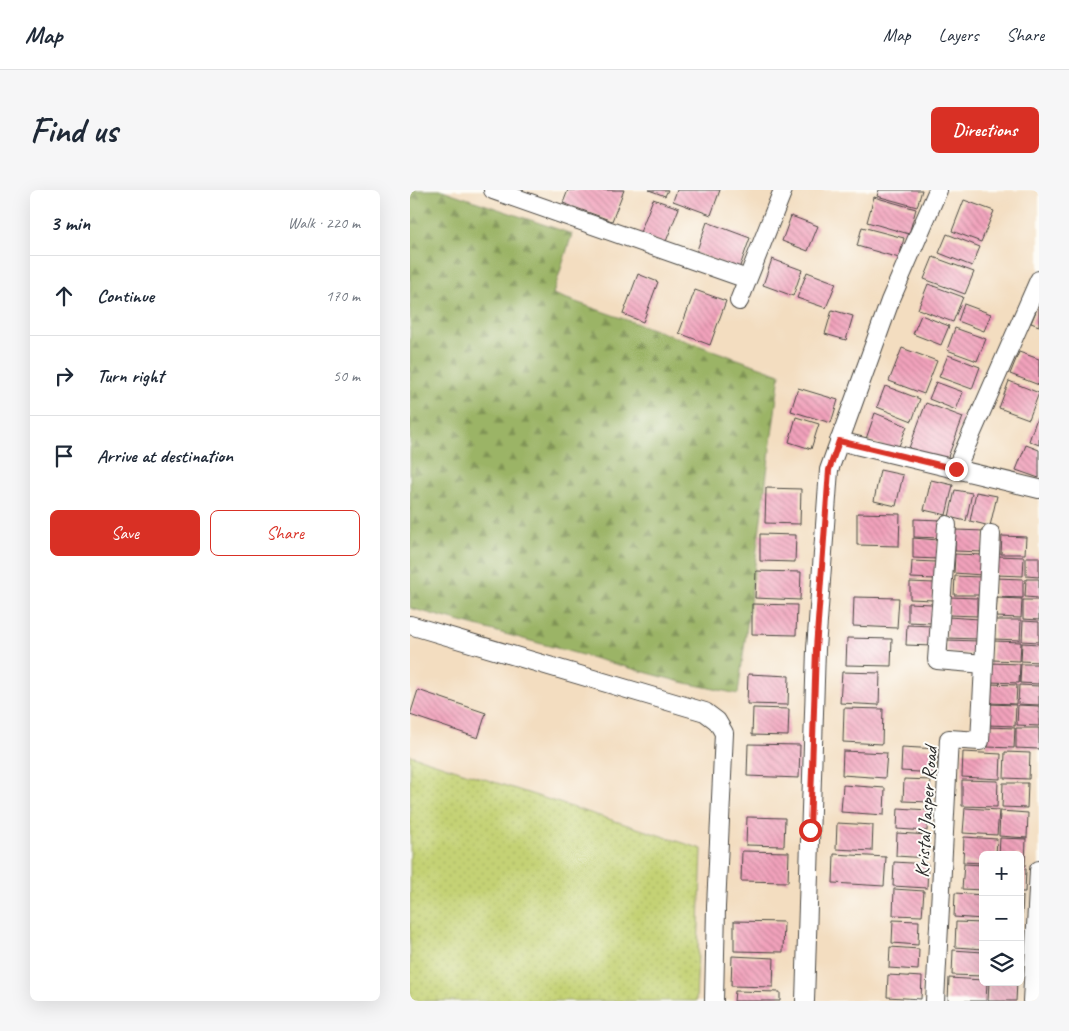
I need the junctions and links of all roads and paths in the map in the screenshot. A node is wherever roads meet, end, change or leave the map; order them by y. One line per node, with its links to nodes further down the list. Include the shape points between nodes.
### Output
1 (493, 190): 4 (street)
2 (938, 190): 7 (street, via 890,301)
3 (777, 192): 4 (street)
4 (748, 279): 6 (street)
5 (1039, 280): 8 (street)
6 (739, 301)
7 (839, 441): 8 (street); 16 (street, via 829,470 816,649)
8 (956, 469): 9 (street)
9 (1039, 489)
10 (947, 525): 13 (street, via 936,660)
11 (990, 534): 13 (street, Kristal Jasper Road)
12 (410, 625): 15 (street, via 705,712 717,721 724,733)
13 (984, 664): 17 (street, Kristal Jasper Road, via 980,741 949,739)
14 (1039, 870): 18 (street)
15 (714, 1001)
16 (805, 1001)
17 (936, 1001)
18 (1032, 1001)

